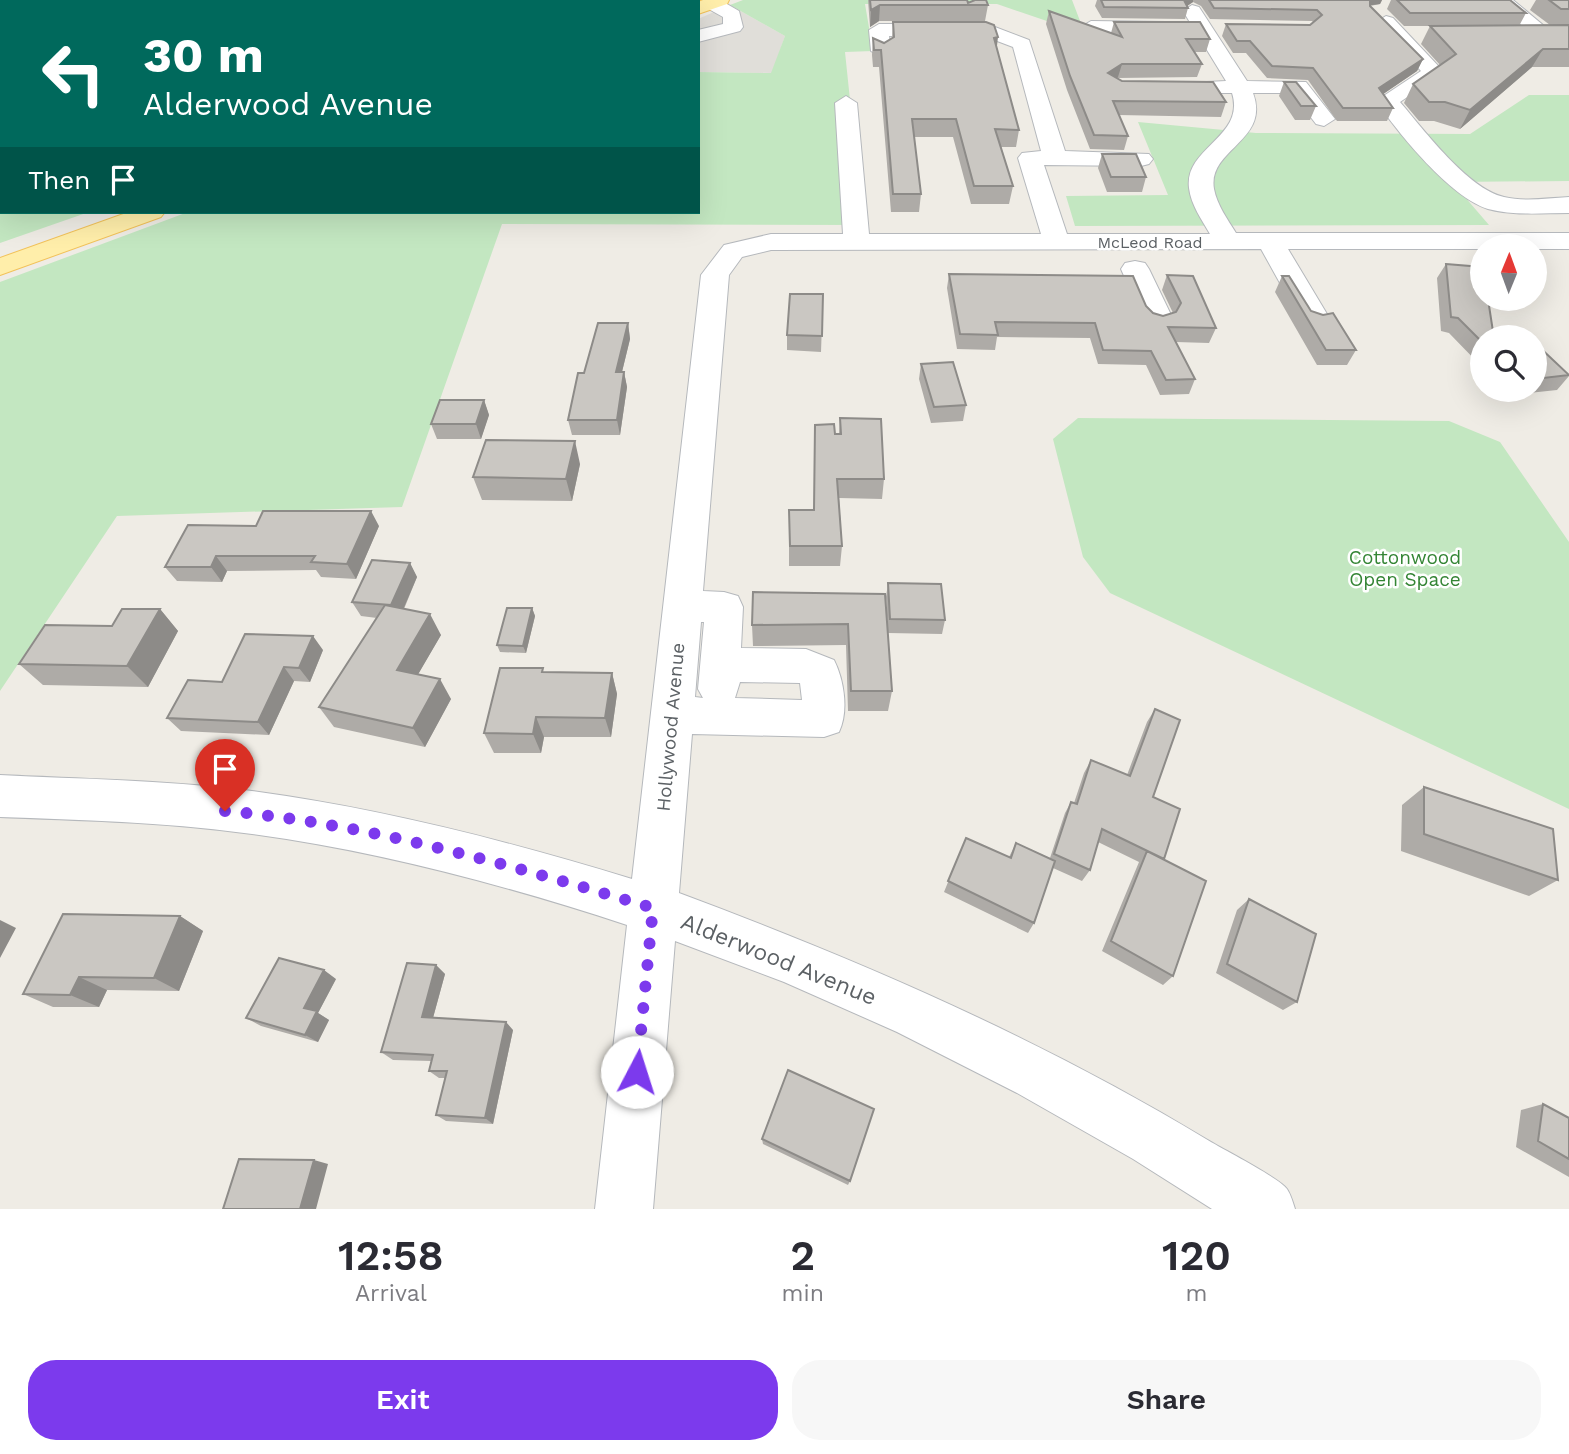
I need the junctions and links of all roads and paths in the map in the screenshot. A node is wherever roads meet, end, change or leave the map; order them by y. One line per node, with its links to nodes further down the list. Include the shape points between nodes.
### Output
1 (1501, 0): 11 (street)
2 (710, 4): 7 (street, via 732,16 733,27)
3 (1374, 11): 8 (street)
4 (1197, 19): 5 (street); 6 (street); 15 (street)
5 (1091, 27)
6 (1228, 28)
7 (700, 35)
8 (1398, 35): 9 (street); 20 (street, via 1434,72 1387,101 1446,167 1487,200)
9 (1425, 35)
10 (1518, 35): 11 (street)
11 (1545, 35): 12 (street)
12 (1569, 35)
13 (881, 51): 18 (street, via 879,30 987,30 1022,44)
14 (1199, 87): 15 (street)
15 (1240, 87): 17 (street, via 1298,87); 27 (street, via 1246,113 1241,127 1209,161 1200,180 1206,203)
16 (846, 103): 23 (street)
17 (1324, 119)
18 (1055, 158): 19 (street); 24 (street, via 1030,158)
19 (1141, 159)
20 (1569, 205)
21 (146, 214): 30 (main road)
22 (1569, 241): 28 (street, McLeod Road)
23 (857, 242): 24 (street, McLeod Road); 29 (street, McLeod Road, via 771,242)
24 (1057, 242): 25 (street, McLeod Road)
25 (1106, 242): 26 (street, McLeod Road); 31 (street)
26 (1150, 242): 27 (street, McLeod Road); 31 (street)
27 (1228, 242): 28 (street, McLeod Road)
28 (1270, 242): 33 (street)
29 (733, 251): 34 (street, Hollywood Avenue, via 715,275)
30 (0, 267)
31 (1135, 269): 32 (street)
32 (1158, 318)
33 (1315, 319)
34 (681, 606): 35 (street, via 724,607); 36 (street, Hollywood Avenue)
35 (721, 665): 37 (street); 37 (street, via 806,666 820,672 824,719)
36 (670, 715): 37 (street); 39 (street, Hollywood Avenue)
37 (717, 716)
38 (0, 796): 39 (street, Alderwood Avenue, via 274,815 492,860)
39 (653, 908): 40 (street, Hollywood Avenue); 41 (street, Alderwood Avenue, via 946,1028 1107,1111)
40 (624, 1209)
41 (1266, 1209)

